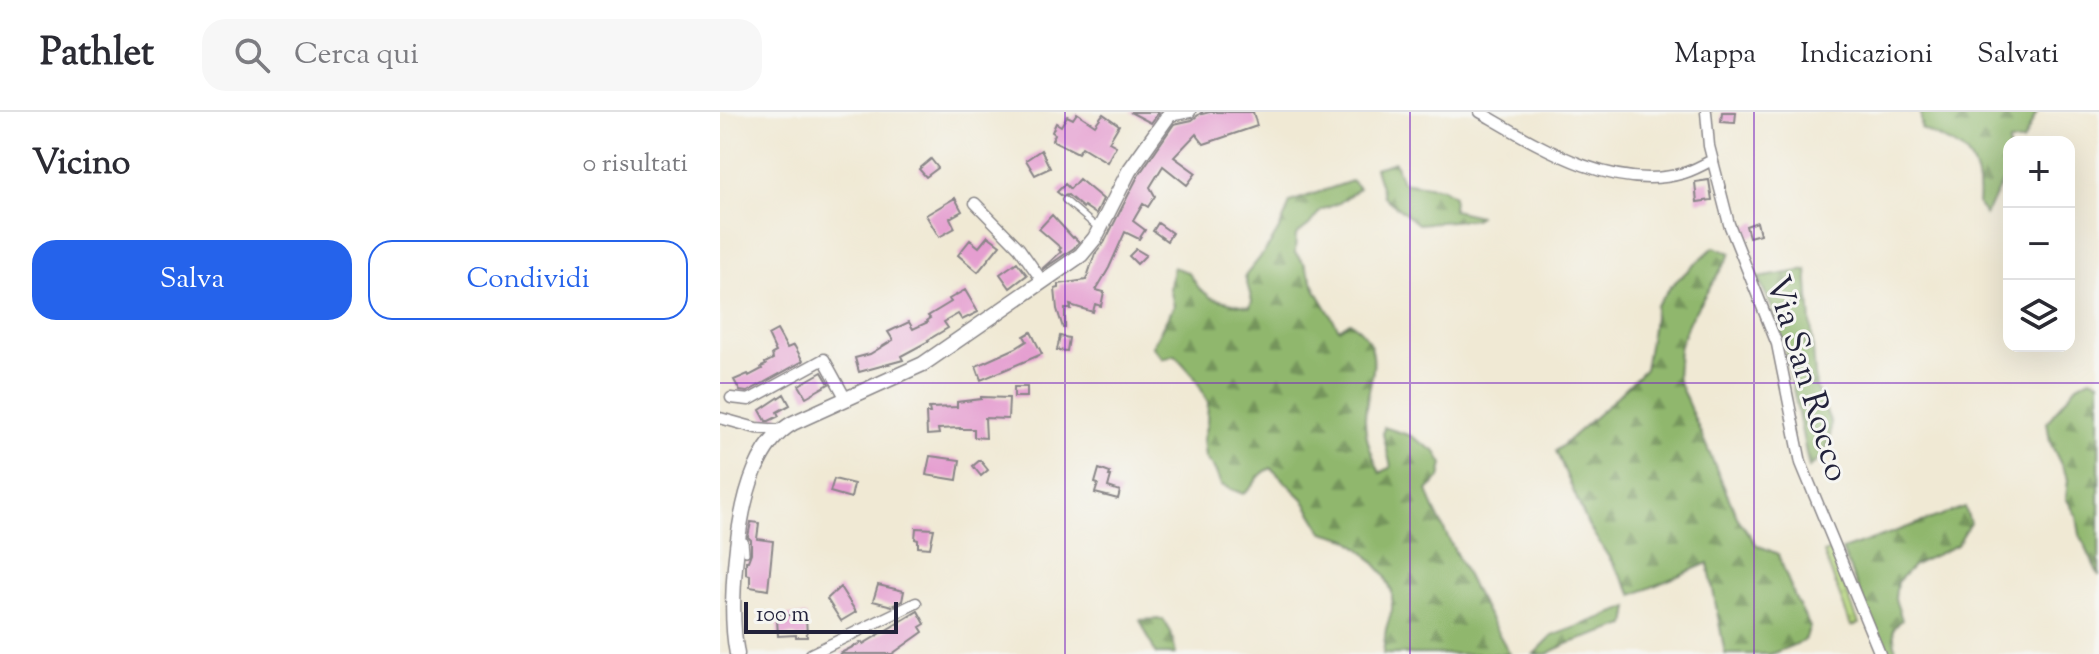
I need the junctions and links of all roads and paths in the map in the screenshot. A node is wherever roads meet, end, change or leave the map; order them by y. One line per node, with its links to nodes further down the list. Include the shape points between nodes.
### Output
1 (1190, 112): 4 (street)
2 (1480, 112): 5 (street, via 1549,152 1617,174 1667,177)
3 (1706, 112): 5 (street, Via San Rocco)
4 (1170, 114): 8 (street, via 1129,171)
5 (1712, 160): 17 (street, Via San Rocco, via 1735,242 1777,344 1801,463)
6 (1065, 200): 8 (lane)
7 (975, 203): 9 (street)
8 (1100, 230): 9 (street, via 1081,255)
9 (1043, 282): 11 (street, via 923,364)
10 (731, 398): 11 (street, via 749,400 824,359)
11 (846, 399): 13 (street)
12 (720, 418): 13 (street)
13 (782, 430): 15 (street, via 766,449 745,502 743,546 736,565)
14 (916, 603): 16 (street)
15 (737, 654)
16 (811, 654)
17 (1880, 654)

